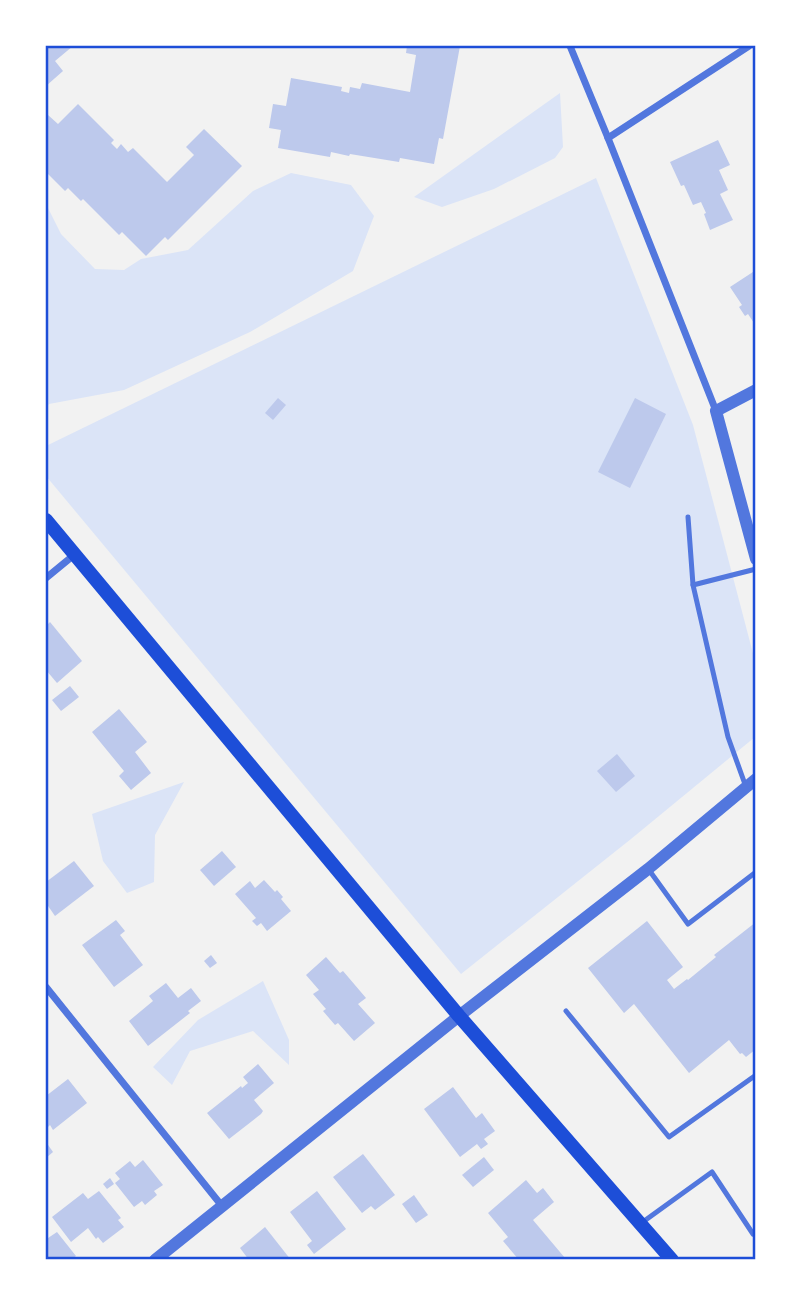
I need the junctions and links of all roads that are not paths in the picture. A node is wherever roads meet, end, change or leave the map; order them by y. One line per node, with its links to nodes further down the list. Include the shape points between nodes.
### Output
1 (570, 46): 3 (street)
2 (749, 46): 3 (street)
3 (608, 138): 5 (street)
4 (755, 390): 5 (street)
5 (716, 411): 9 (street)
6 (688, 517): 12 (lane)
7 (46, 520): 8 (main road)
8 (74, 555): 11 (street); 18 (main road)
9 (755, 559)
10 (755, 569): 12 (lane)
11 (46, 578)
12 (693, 585): 13 (lane, via 728,737)
13 (751, 783): 14 (street)
14 (648, 869): 15 (lane, via 688,924); 18 (street)
15 (755, 872)
16 (46, 987): 20 (street)
17 (566, 1011): 19 (lane, via 669,1137)
18 (459, 1016): 20 (street); 21 (main road)
19 (755, 1075)
20 (222, 1206): 23 (street)
21 (640, 1224): 22 (lane, via 712,1172); 24 (main road)
22 (753, 1234)
23 (155, 1259)
24 (671, 1259)

